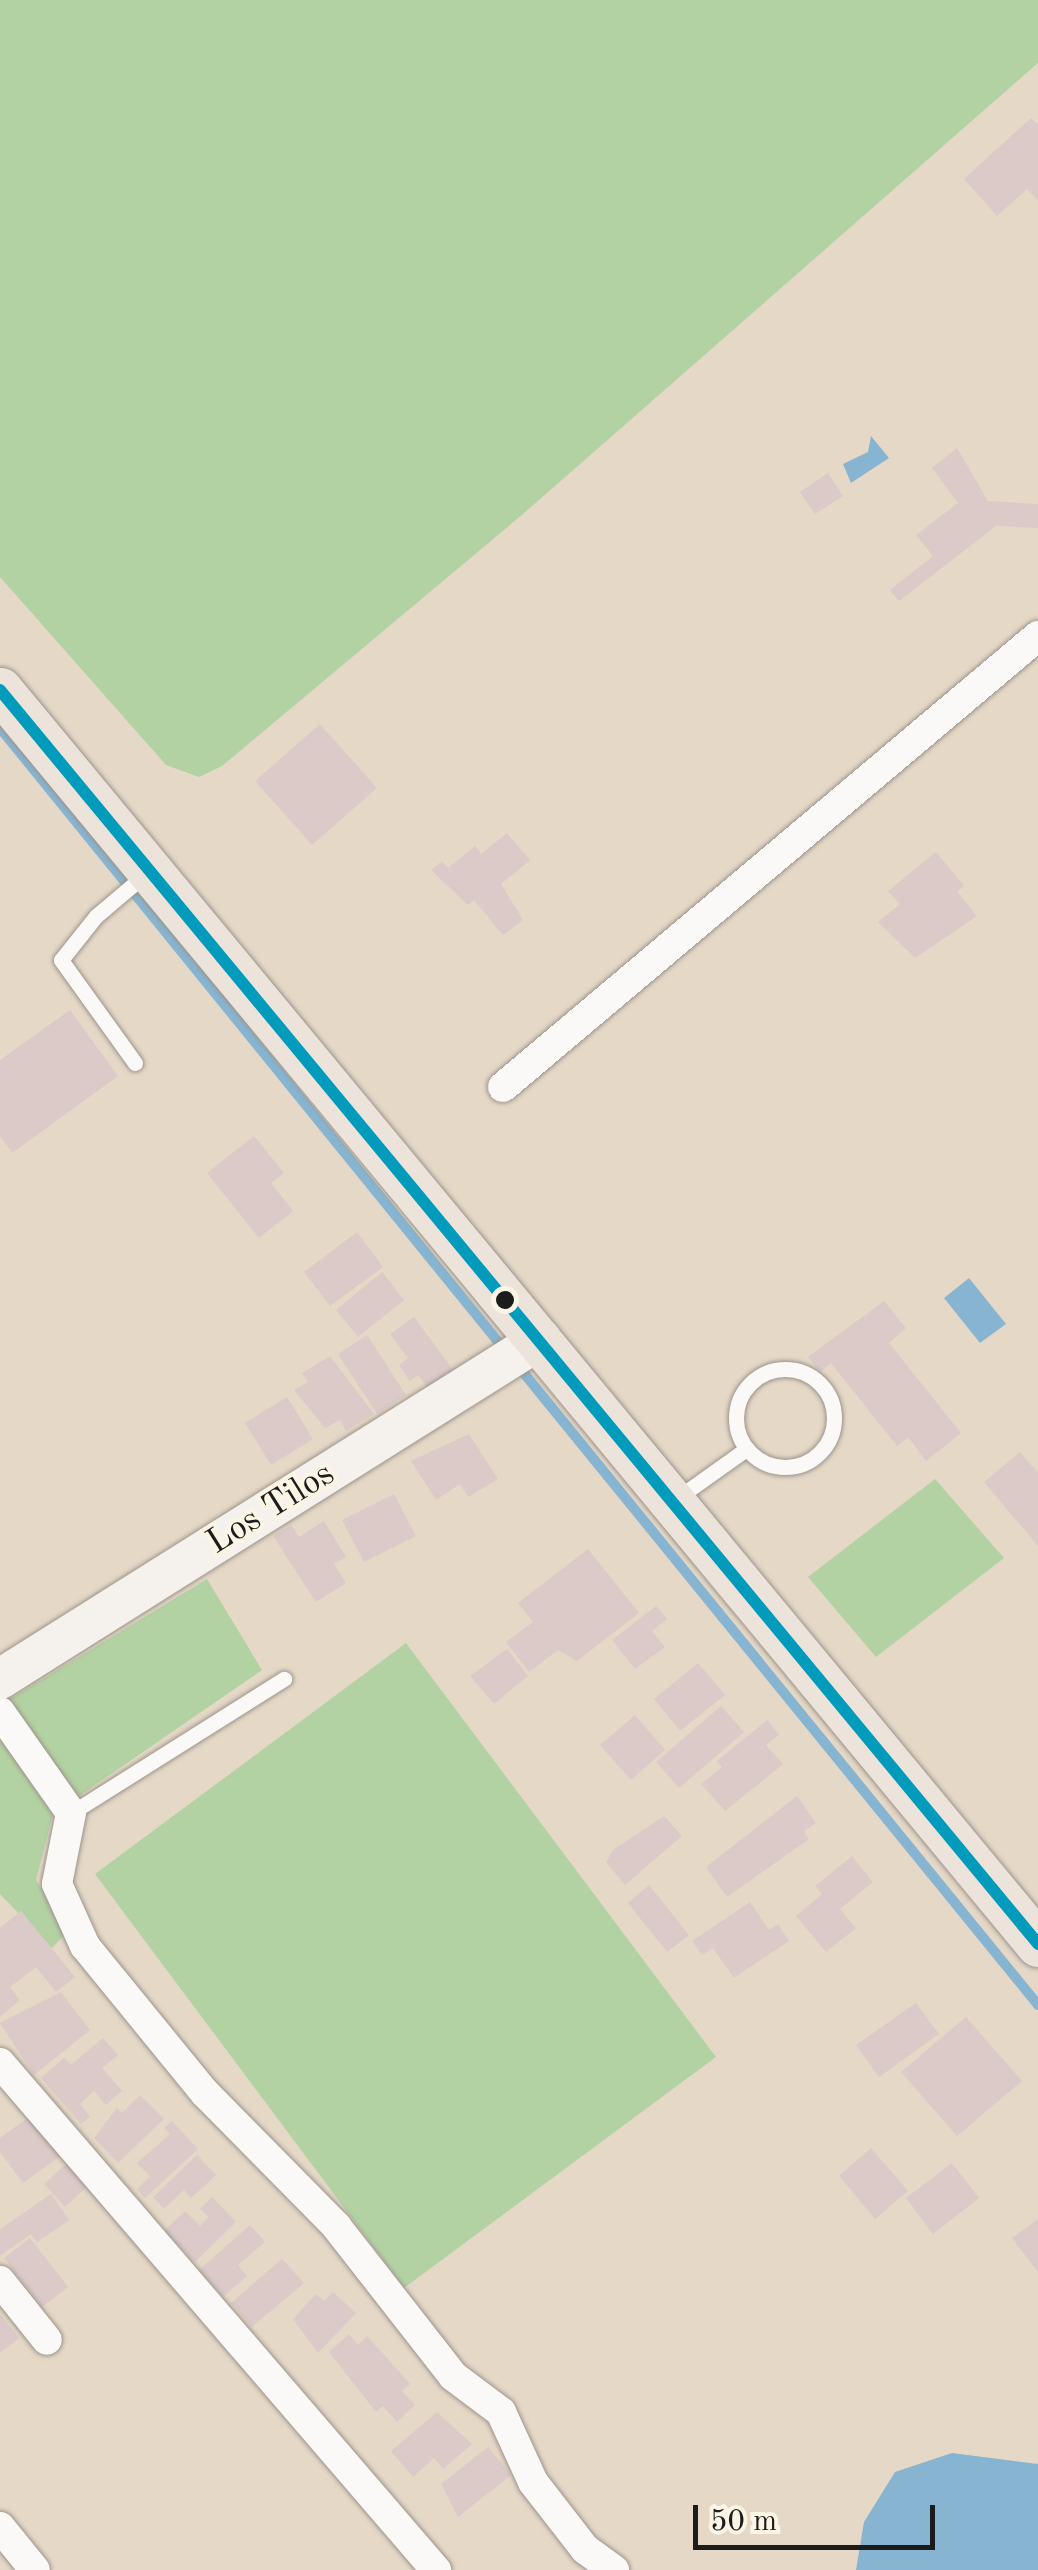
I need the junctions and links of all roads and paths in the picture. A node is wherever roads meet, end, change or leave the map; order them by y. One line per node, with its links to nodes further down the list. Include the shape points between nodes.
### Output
1 (1038, 636): 5 (street)
2 (0, 690): 3 (main road)
3 (138, 880): 4 (lane, via 96,916 61,960); 6 (main road)
4 (135, 1062)
5 (503, 1087)
6 (518, 1355): 8 (main road); 9 (street, Los Tilos)
7 (746, 1449): 7 (lane, via 778,1467 816,1457 834,1428 829,1396 802,1371 784,1368 756,1378 735,1416); 8 (lane)
8 (675, 1500): 13 (main road)
9 (0, 1679)
10 (284, 1679): 12 (lane)
11 (0, 1712): 12 (street)
12 (71, 1813): 20 (street, via 57,1884 85,1946 205,2093 336,2226 452,2376 501,2412 533,2482 584,2549)
13 (1038, 1944)
14 (0, 2063): 19 (street, via 80,2164)
15 (0, 2281): 16 (street)
16 (46, 2340)
17 (0, 2526): 18 (street)
18 (35, 2570)
19 (436, 2570)
20 (614, 2570)

